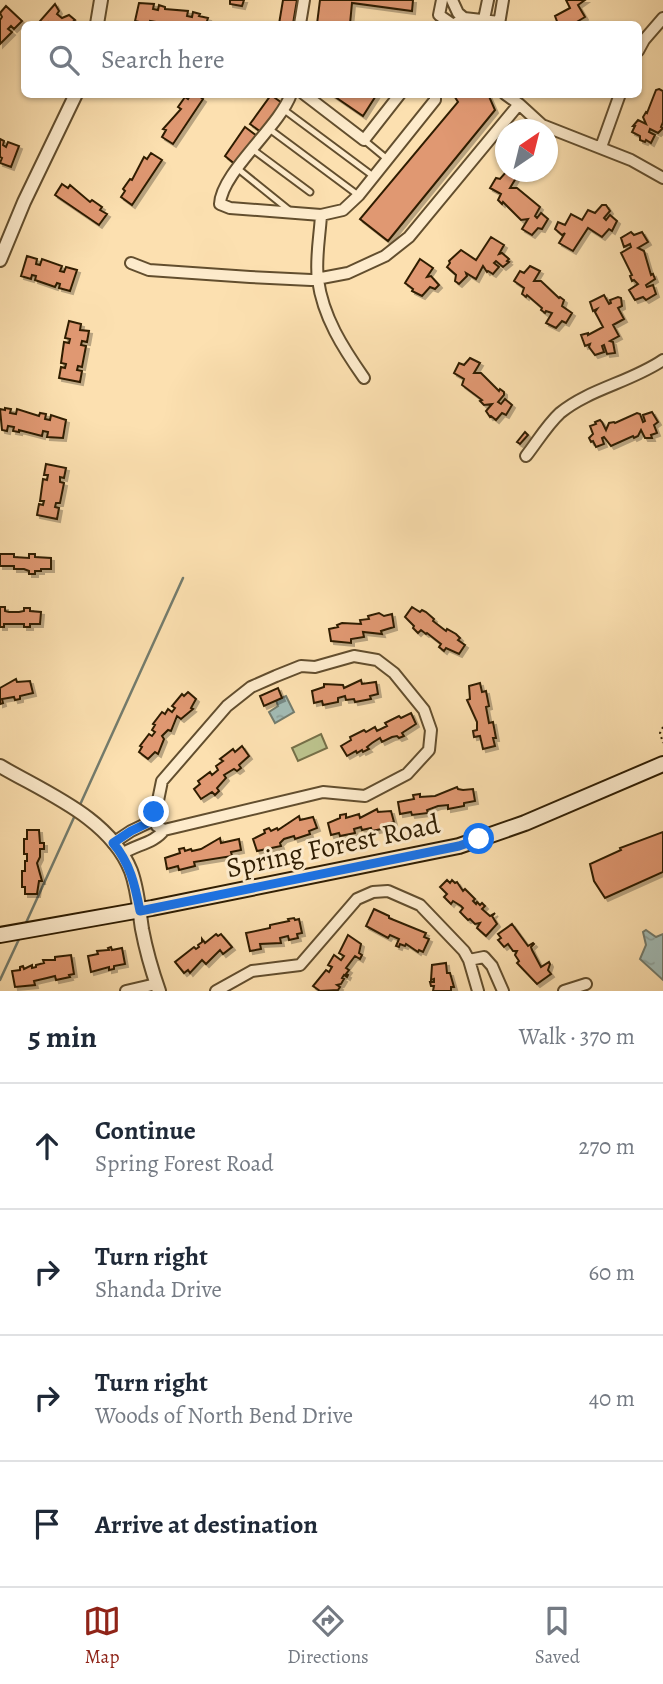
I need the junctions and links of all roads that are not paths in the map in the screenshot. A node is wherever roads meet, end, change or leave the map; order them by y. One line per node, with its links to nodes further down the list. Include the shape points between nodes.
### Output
1 (101, 0): 8 (street)
2 (304, 0): 9 (street)
3 (442, 0): 10 (street, via 439,15)
4 (452, 0): 11 (street)
5 (488, 0): 12 (street)
6 (503, 0): 13 (street)
7 (663, 18): 14 (street)
8 (98, 21)
9 (300, 21)
10 (454, 21)
11 (457, 21)
12 (483, 21)
13 (499, 21)
14 (642, 44)
15 (74, 98): 35 (street)
16 (289, 98): 22 (street)
17 (309, 98): 24 (street)
18 (397, 98): 24 (street)
19 (435, 98): 27 (street)
20 (619, 98): 25 (street)
21 (518, 99): 25 (street, via 541,125); 37 (street, via 408,237 385,256 348,273)
22 (283, 109): 23 (street); 29 (lane)
23 (268, 128): 26 (street); 32 (lane)
24 (363, 139): 27 (lane)
25 (601, 148): 30 (street)
26 (252, 149): 28 (street); 31 (lane)
27 (387, 159): 29 (street)
28 (237, 168): 33 (lane); 33 (street, via 220,204)
29 (373, 176): 32 (street)
30 (663, 178)
31 (310, 192)
32 (359, 195): 34 (street, via 343,210)
33 (291, 211): 34 (street)
34 (321, 215): 37 (street)
35 (0, 260)
36 (131, 262): 37 (street, via 149,270)
37 (317, 279): 39 (street, via 327,317)
38 (663, 360): 40 (street, via 560,414)
39 (364, 378)
40 (526, 456)
41 (663, 764): 46 (main road, Spring Forest Road, via 459,846)
42 (0, 766): 45 (street, via 75,810)
43 (154, 820): 44 (street); 44 (street, via 162,781 226,706 276,676 354,656 376,660 394,673 424,710 431,730 429,750 407,774 365,796 323,792); 45 (street, via 131,831)
44 (164, 830): 45 (street, via 160,836)
45 (118, 848): 46 (street, via 131,871)
46 (140, 911): 47 (main road, Spring Forest Road); 50 (street)
47 (0, 935)
48 (469, 960): 52 (street, via 420,905 387,891 373,892 357,899 300,965 252,971); 53 (street); 54 (street, via 484,957 489,961)
49 (586, 984): 55 (street)
50 (157, 987): 51 (street)
51 (126, 991)
52 (215, 991)
53 (478, 991)
54 (503, 991)
55 (564, 991)

